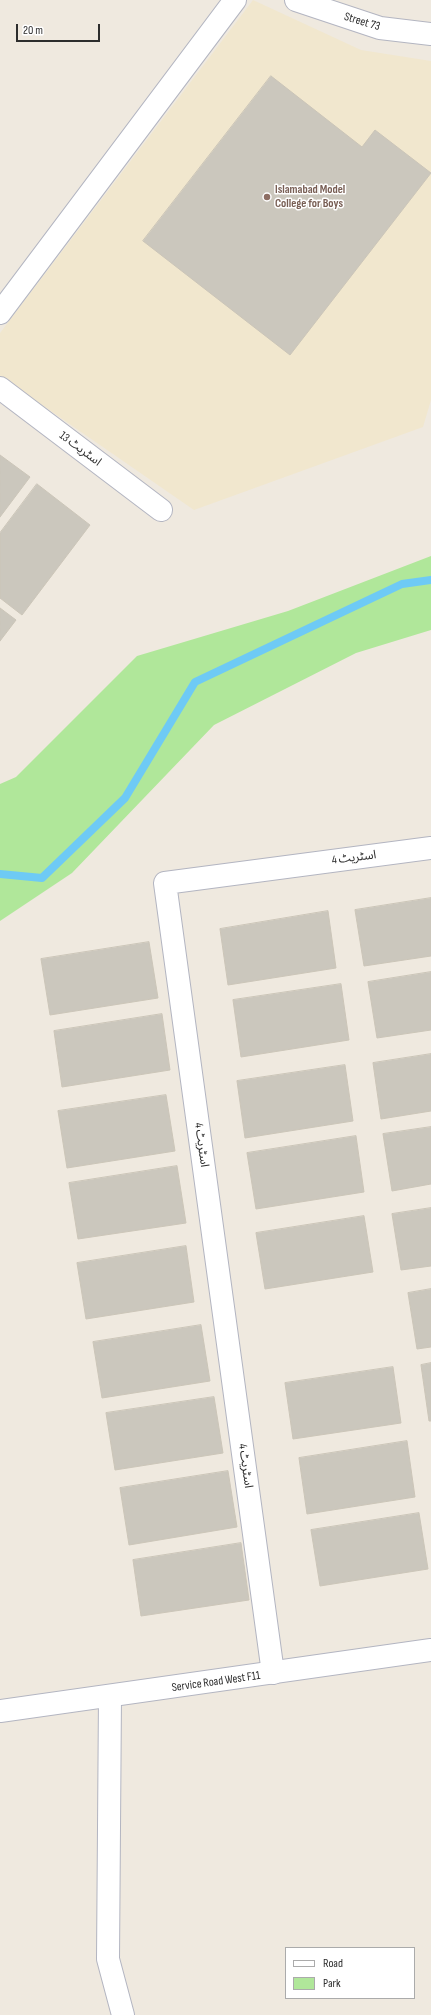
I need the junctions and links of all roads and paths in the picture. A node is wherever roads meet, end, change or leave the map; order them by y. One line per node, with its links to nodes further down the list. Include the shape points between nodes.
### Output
1 (235, 0): 4 (street)
2 (296, 0): 3 (street, Street 73, via 380,28)
3 (431, 34)
4 (0, 313)
5 (0, 388): 6 (street, اسٹریٹ 13)
6 (161, 510)
7 (431, 848): 9 (street, اسٹریٹ 4, via 165,883)
8 (431, 1650): 9 (street, Service Road West F11)
9 (273, 1674): 10 (street, Service Road West F11)
10 (110, 1696): 11 (street, Service Road West F11); 12 (street, via 108,1959)
11 (0, 1711)
12 (123, 2015)

